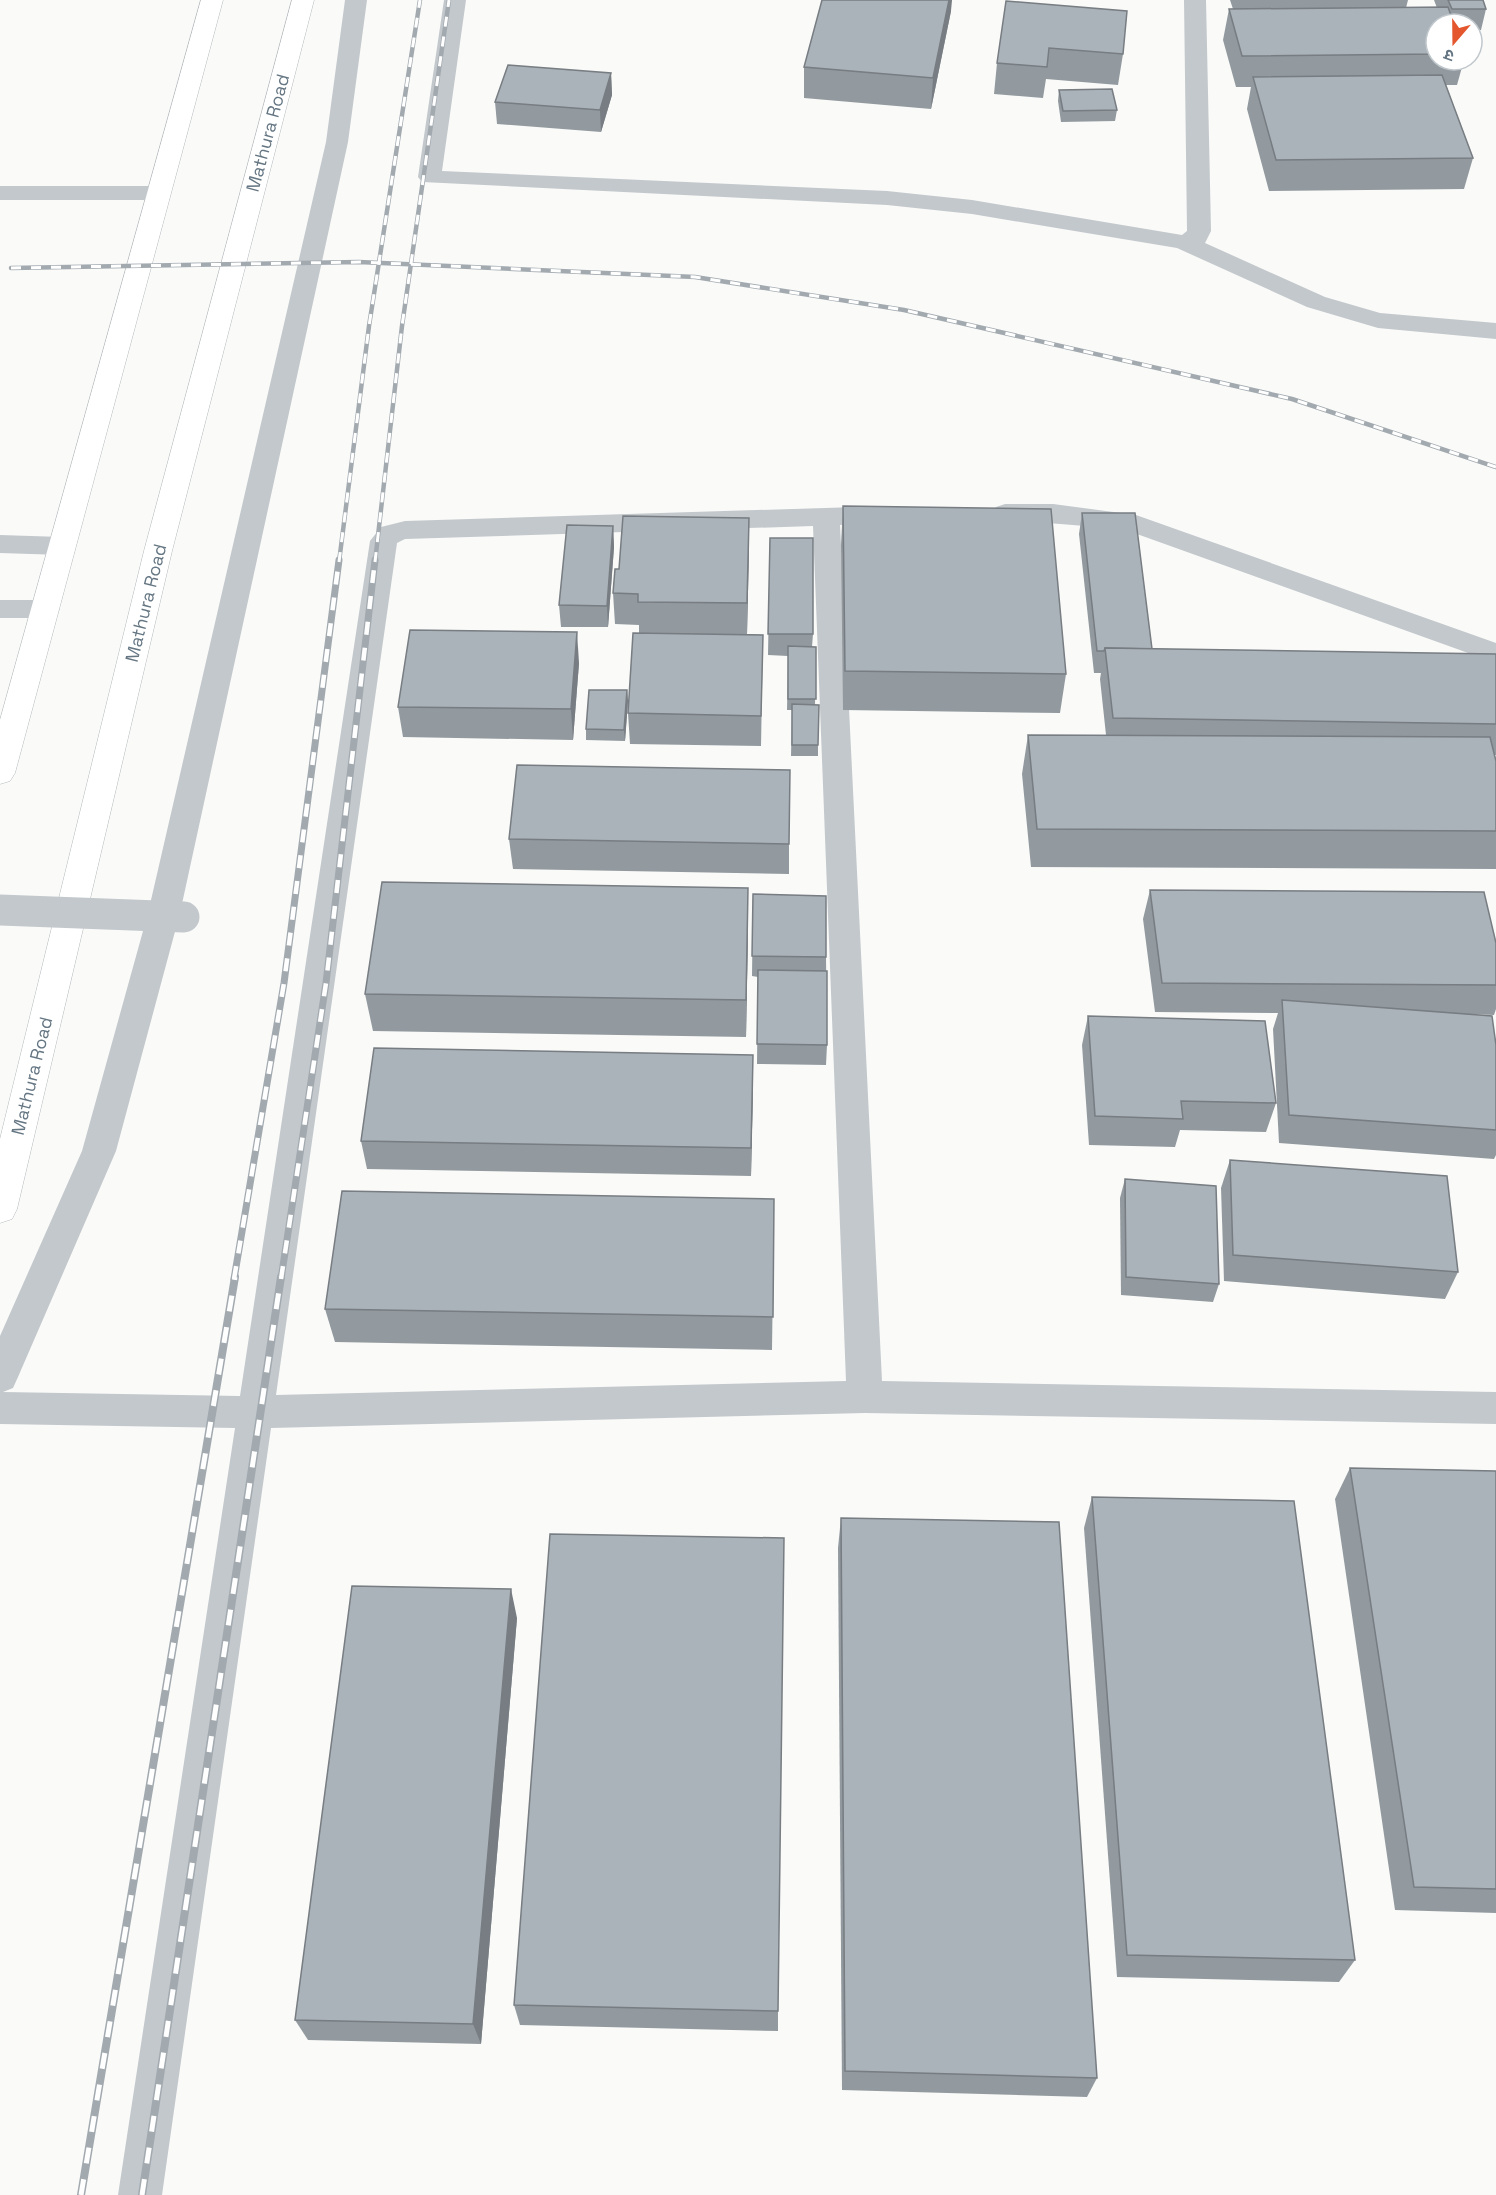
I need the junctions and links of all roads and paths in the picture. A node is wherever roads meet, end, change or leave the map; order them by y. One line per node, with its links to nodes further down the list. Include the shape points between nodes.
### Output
1 (212, 0): 7 (highway)
2 (303, 0): 21 (highway, Mathura Road, via 158,551)
3 (356, 0): 22 (street, via 336,142 164,913 99,1151)
4 (455, 0): 8 (street, via 430,177 886,198 972,207)
5 (1195, 0): 8 (street, via 1199,231 1197,238)
6 (0, 193): 7 (street)
7 (159, 193): 14 (highway)
8 (1183, 242): 9 (street, via 1316,302 1378,320)
9 (1496, 331)
10 (982, 514): 17 (street, via 1053,513 1126,521)
11 (910, 515): 12 (street)
12 (826, 516): 23 (street); 26 (street, via 405,530 391,533 384,541)
13 (0, 544): 14 (street)
14 (62, 546): 16 (highway)
15 (0, 609): 16 (street)
16 (46, 609): 18 (highway)
17 (1496, 653)
18 (0, 773)
19 (0, 910): 20 (street, bridge)
20 (184, 917)
21 (0, 1209)
22 (0, 1377)
23 (865, 1397): 25 (street); 26 (street)
24 (0, 1408): 26 (street)
25 (1496, 1408)
26 (254, 1412): 27 (street)
27 (140, 2195)

